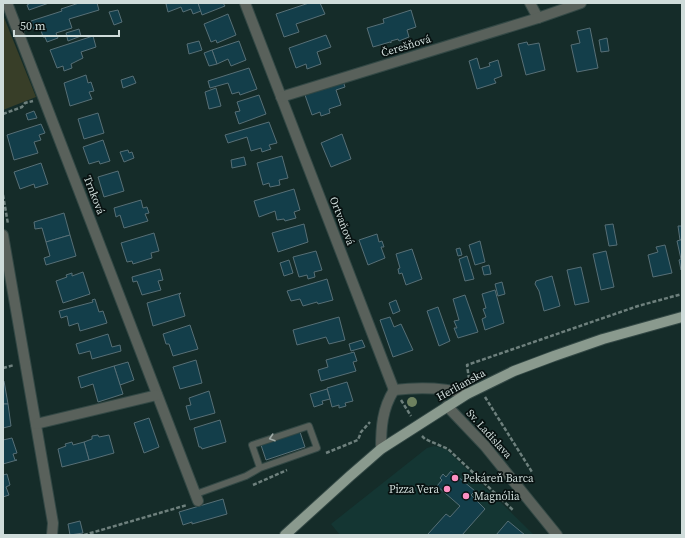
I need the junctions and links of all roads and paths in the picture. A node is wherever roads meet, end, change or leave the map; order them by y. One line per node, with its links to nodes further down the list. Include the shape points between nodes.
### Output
1 (7, 3): 7 (street, Trnková)
2 (245, 3): 6 (street, Ortvaňová)
3 (530, 3): 5 (street)
4 (581, 3): 5 (street, Čerešňová)
5 (538, 18): 6 (street, Čerešňová)
6 (281, 97): 13 (street, Ortvaňová)
7 (44, 99): 8 (path, via 30,101); 15 (street, Trnková)
8 (3, 114)
9 (3, 235): 20 (street)
10 (682, 294): 12 (path, via 638,306 466,365)
11 (682, 317): 14 (main road, Herlianska, via 554,356 514,371)
12 (468, 379)
13 (397, 390): 14 (street, via 415,387 444,388); 17 (street); 21 (path)
14 (467, 394): 16 (main road, Herlianska)
15 (158, 395): 20 (street); 27 (street, Trnková)
16 (447, 406): 21 (main road, Herlianska); 31 (street, Sv. Ladislava, via 485,446)
17 (385, 408): 22 (street); 24 (path, via 361,432 358,440)
18 (500, 420): 19 (path)
19 (497, 423)
20 (36, 424): 29 (street, via 53,523)
21 (415, 426): 22 (main road, Herlianska); 28 (path, via 425,439 448,449)
22 (381, 449): 30 (main road, Herlianska)
23 (521, 453): 26 (path)
24 (323, 455)
25 (260, 468): 25 (lane, one-way to 25, via 317,448 309,426 252,445); 27 (lane)
26 (532, 472)
27 (197, 498)
28 (514, 511)
29 (52, 535)
30 (284, 535)
31 (557, 535)

